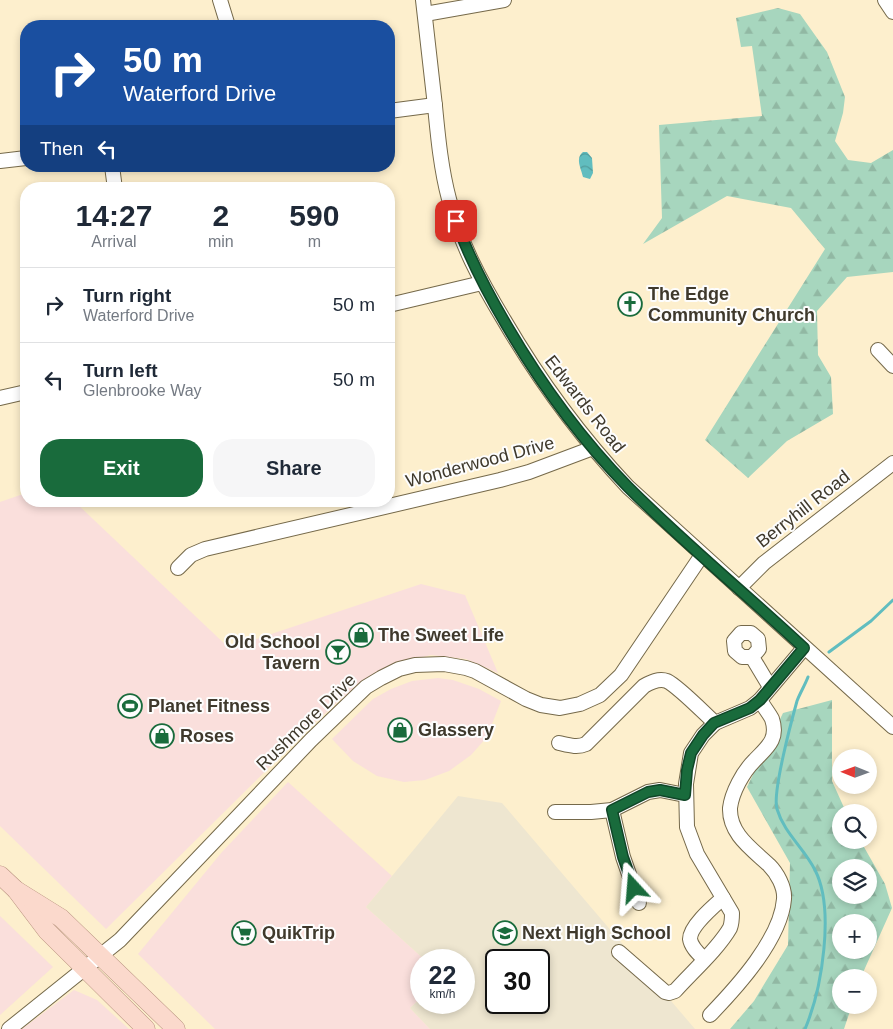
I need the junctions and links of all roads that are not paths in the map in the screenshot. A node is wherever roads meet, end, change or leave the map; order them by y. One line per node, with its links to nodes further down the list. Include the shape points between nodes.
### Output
1 (220, 0): 6 (street)
2 (504, 0): 4 (street)
3 (886, 0): 5 (street)
4 (424, 7): 7 (street, Edwards Road)
5 (893, 12)
6 (226, 20)
7 (435, 105): 8 (street); 11 (street, Edwards Road, via 449,199)
8 (395, 110)
9 (20, 159): 10 (street)
10 (0, 161)
11 (482, 283): 12 (street); 17 (street, Edwards Road, via 542,383)
12 (395, 304)
13 (878, 350): 14 (street)
14 (893, 366)
15 (20, 393): 16 (street)
16 (0, 398)
17 (593, 448): 19 (street, Wonderwood Drive, via 529,472); 21 (street, Edwards Road, via 628,487)
18 (893, 463): 23 (street, Berryhill Road, via 764,563)
19 (395, 505)
20 (385, 507): 22 (street, Wonderwood Drive, via 205,549 190,555)
21 (702, 555): 23 (street, Edwards Road); 39 (street, Rushmore Drive, via 621,675 600,695 580,704 560,708 541,705 475,671 444,664 415,665 381,678 366,688 306,745 120,940)
22 (178, 568)
23 (739, 588): 24 (street, Edwards Road)
24 (804, 648): 26 (street); 28 (street, Edwards Road)
25 (752, 657): 26 (street)
26 (770, 686): 27 (street)
27 (760, 700): 29 (street, via 750,708); 42 (street, via 772,719 774,736 737,786 730,814 746,846 771,867 784,888 784,899 778,924 766,947 738,986)
28 (890, 719)
29 (714, 723): 30 (street, via 688,698 667,682 659,680 644,686 586,744 572,746); 31 (street, via 691,753)
30 (559, 743)
31 (685, 795): 32 (street, via 660,790 648,792); 36 (street, via 688,827 696,854)
32 (612, 810): 33 (street); 37 (street, via 623,857)
33 (555, 812)
34 (0, 875): 35 (main road)
35 (16, 890): 39 (main road, via 61,918); 41 (main road, via 48,931)
36 (723, 898): 40 (street, via 732,912 730,928); 40 (street, via 692,931 690,939)
37 (639, 903)
38 (619, 952): 40 (street, via 669,993 675,991)
39 (99, 955): 41 (street, Rushmore Drive); 45 (main road)
40 (704, 960)
41 (84, 967): 43 (street, Rushmore Drive); 44 (main road)
42 (710, 1016)
43 (8, 1029)
44 (146, 1029)
45 (176, 1029)

